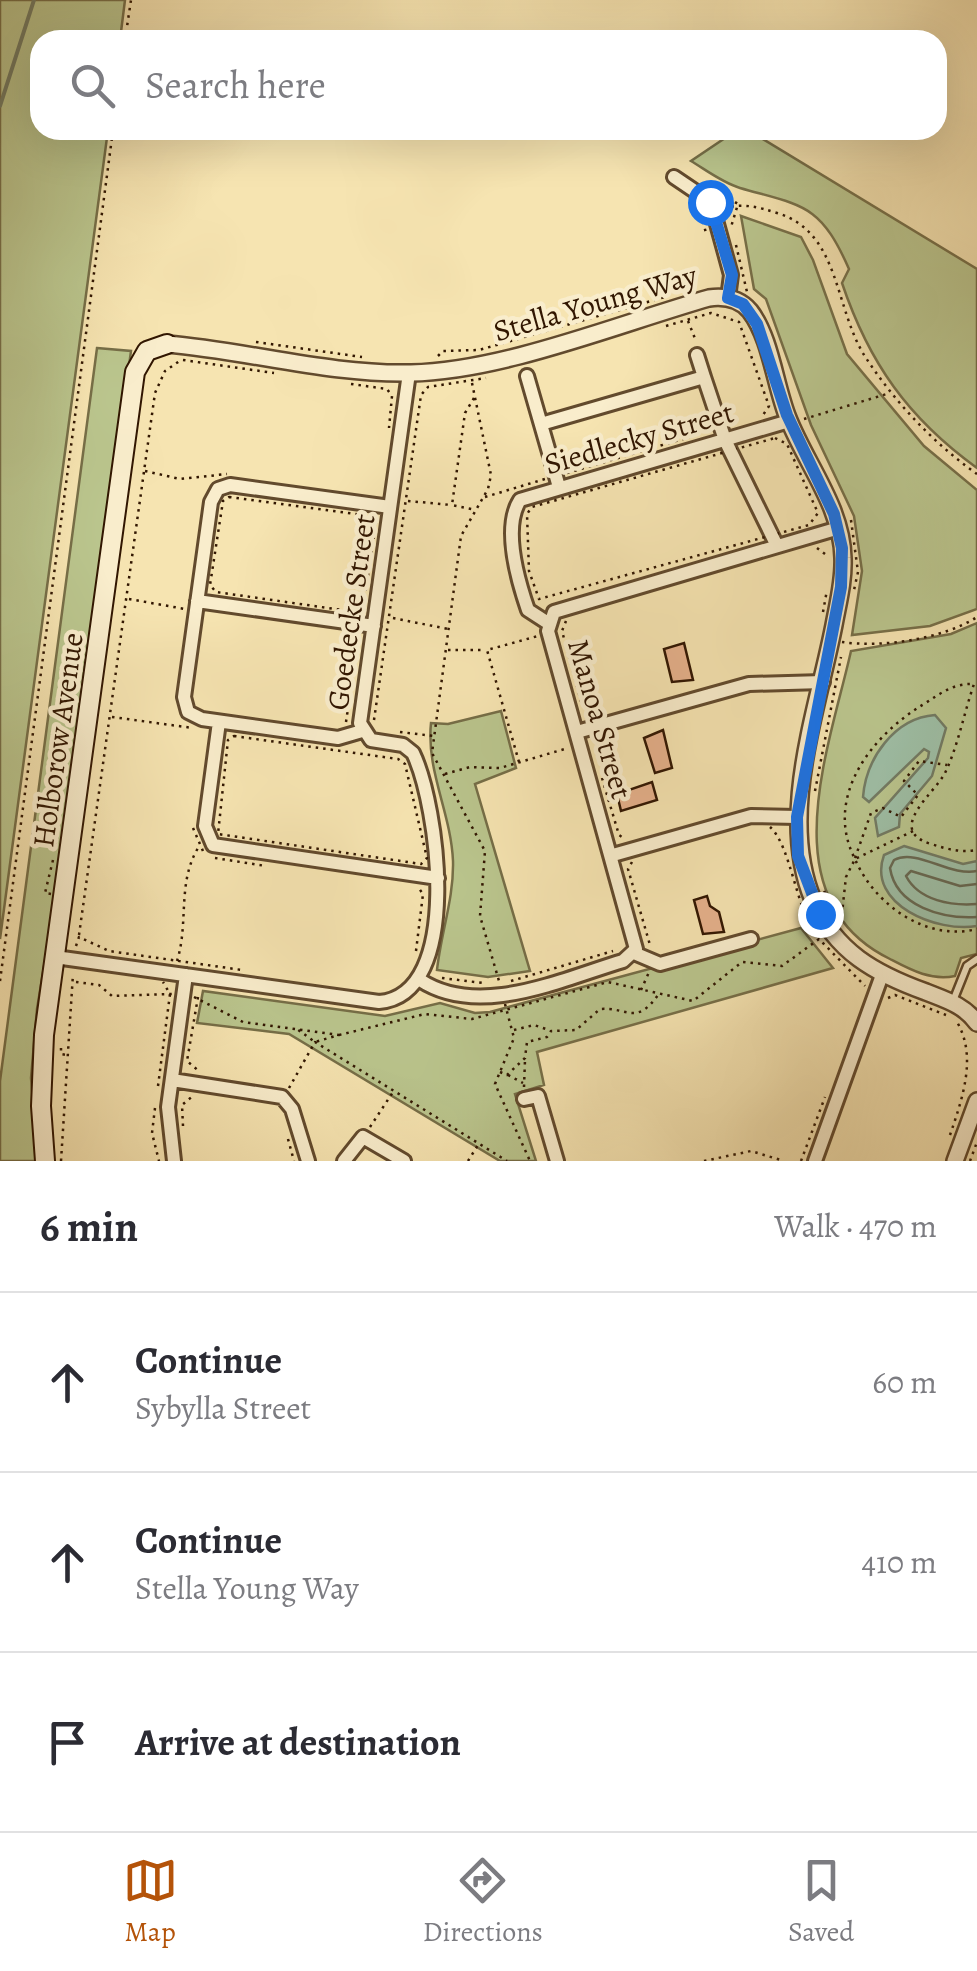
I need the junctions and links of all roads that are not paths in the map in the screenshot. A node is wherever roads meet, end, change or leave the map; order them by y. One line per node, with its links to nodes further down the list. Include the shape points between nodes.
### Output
1 (674, 177): 2 (street, via 705,196)
2 (729, 292): 5 (street, Stella Young Way, via 474,365); 8 (street, Stella Young Way, via 754,318)
3 (178, 350): 5 (street, Stella Young Way); 27 (main road, Holborow Avenue, via 147,351 136,372)
4 (697, 355): 7 (street)
5 (410, 373): 12 (street, Goedecke Street)
6 (528, 376): 9 (street)
7 (704, 378): 9 (street); 10 (street)
8 (789, 421): 10 (street, Siedlecky Street); 13 (street, Stella Young Way)
9 (541, 424): 11 (street)
10 (728, 445): 11 (street, Siedlecky Street); 14 (street)
11 (560, 487): 17 (street, Siedlecky Street, via 523,498 514,515 515,562 527,607)
12 (390, 508): 15 (street, via 220,487 211,502); 16 (street, Goedecke Street)
13 (839, 528): 14 (street, Manoa Street); 18 (street, Stella Young Way, via 838,640)
14 (777, 546): 17 (street, Manoa Street, via 562,608)
15 (196, 607): 16 (street); 19 (street, via 184,704 194,718)
16 (374, 626): 20 (street, Goedecke Street)
17 (553, 629): 21 (street, Manoa Street)
18 (822, 682): 21 (street, via 749,684); 22 (street, Stella Young Way)
19 (219, 722): 20 (street, via 342,738); 24 (street, via 204,826 213,845)
20 (370, 730): 24 (street, Goedecke Street, via 371,740 404,746 415,756 436,829)
21 (578, 732): 23 (street, Manoa Street)
22 (797, 817): 23 (street, via 751,816); 29 (street, Stella Young Way, via 801,865 830,931)
23 (612, 855): 26 (street, Manoa Street, via 636,937)
24 (438, 878): 31 (street, Goedecke Street)
25 (751, 939): 26 (street, via 653,964)
26 (628, 951): 31 (street, via 623,961 503,996 440,990)
27 (54, 957): 30 (street); 37 (main road, Holborow Avenue, via 42,1058)
28 (977, 959): 32 (lane, via 967,966)
29 (882, 975): 32 (street, Stella Young Way); 43 (street)
30 (186, 976): 31 (street, via 380,1002 398,998); 34 (street)
31 (421, 978)
32 (952, 1002): 33 (street, Stella Young Way)
33 (977, 1023)
34 (172, 1080): 38 (street); 39 (street, via 282,1096)
35 (525, 1094): 42 (street, via 538,1096)
36 (977, 1101): 44 (street)
37 (46, 1161)
38 (174, 1161)
39 (308, 1161)
40 (344, 1161): 41 (street, via 364,1138)
41 (404, 1161)
42 (557, 1161)
43 (814, 1161)
44 (955, 1161)

